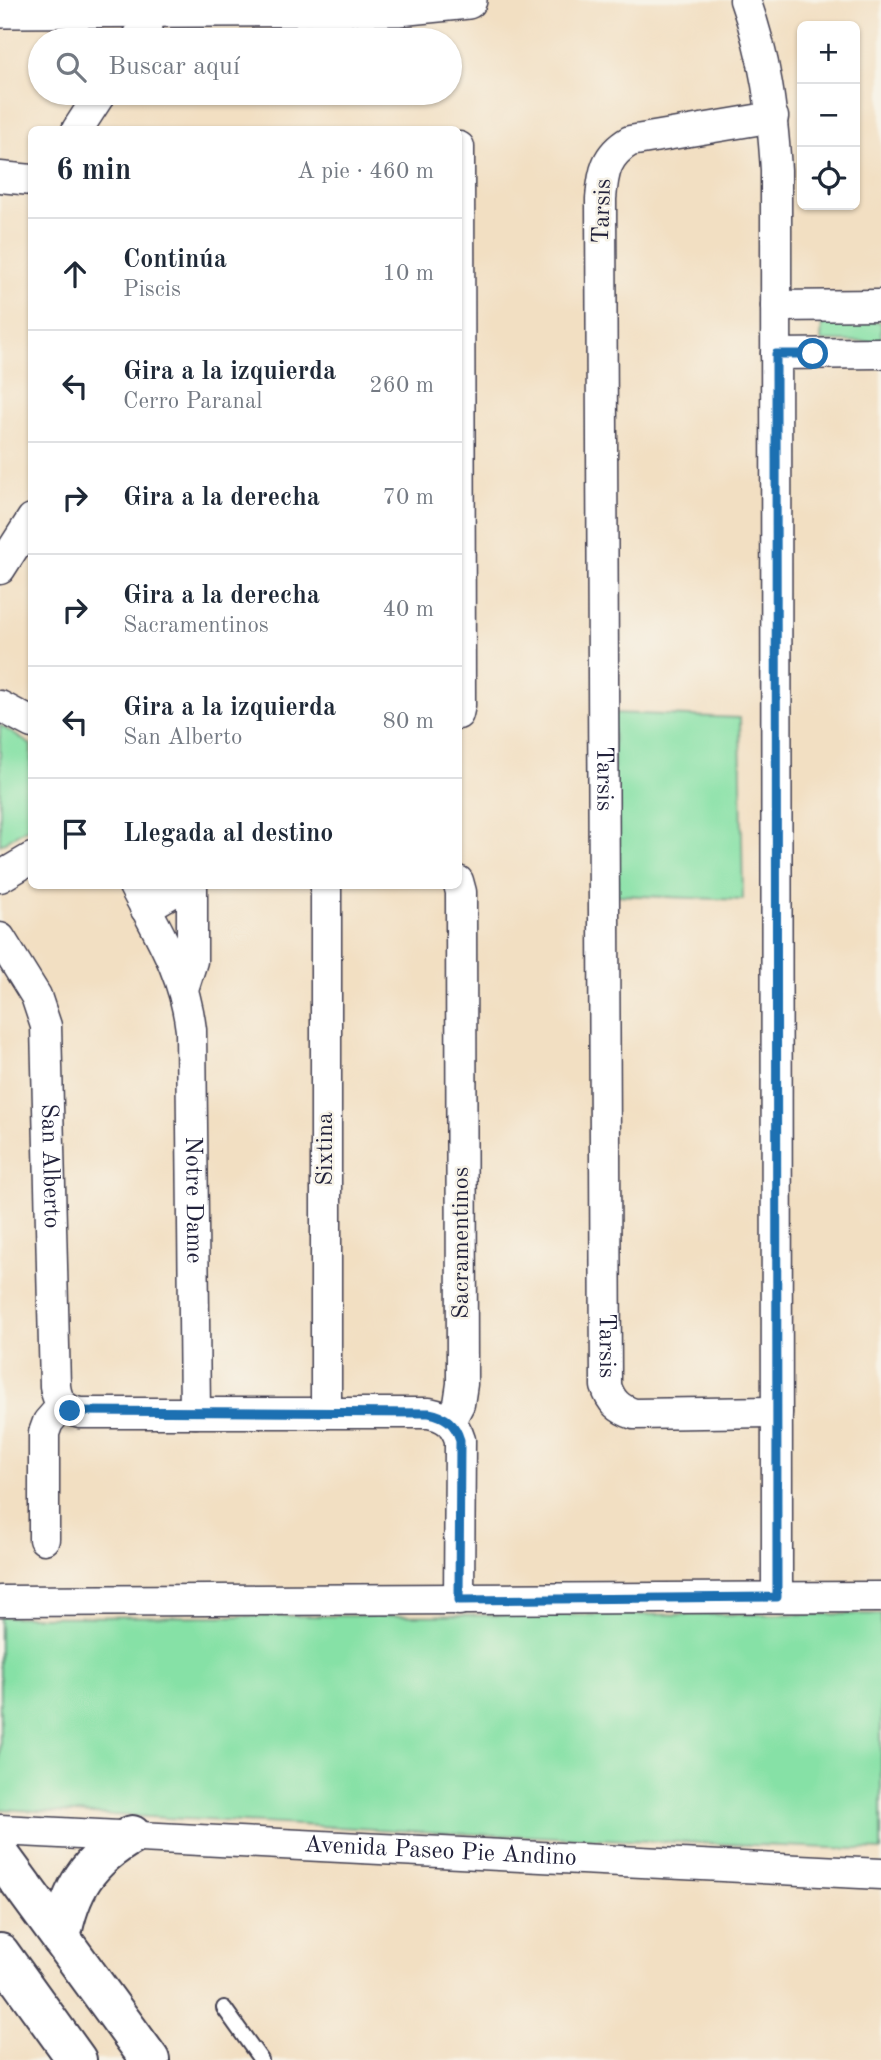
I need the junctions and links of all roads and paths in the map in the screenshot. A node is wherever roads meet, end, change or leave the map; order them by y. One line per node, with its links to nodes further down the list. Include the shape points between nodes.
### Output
1 (468, 0): 3 (street, via 398,7)
2 (745, 0): 7 (street, via 764,61)
3 (157, 8): 4 (street); 5 (street)
4 (0, 9)
5 (144, 28)
6 (93, 105): 8 (street)
7 (773, 117): 12 (street); 29 (street, Tarsis, via 631,141 619,148 605,167 601,199 607,1386 616,1405 634,1414)
8 (80, 126)
9 (0, 177): 10 (street)
10 (28, 180)
11 (881, 305): 12 (street)
12 (776, 306): 14 (street)
13 (881, 353): 14 (street)
14 (776, 354): 29 (street)
15 (28, 525): 16 (street)
16 (0, 569)
17 (0, 706): 18 (street)
18 (28, 721)
19 (28, 860): 20 (street)
20 (0, 877)
21 (171, 889): 25 (street)
22 (192, 889): 27 (street, Notre Dame, via 192,961)
23 (326, 889): 31 (street, Sixtina)
24 (460, 889): 32 (street, Sacramentinos, via 462,1384)
25 (139, 897): 27 (street, Notre Dame)
26 (0, 938): 28 (street, San Alberto, via 36,996 46,1026 55,1386)
27 (184, 986): 30 (street, Notre Dame, via 191,1030)
28 (62, 1406): 30 (street, via 80,1413); 33 (street, via 44,1433)
29 (777, 1412): 34 (street)
30 (195, 1413): 31 (street)
31 (326, 1413): 32 (street, via 429,1413)
32 (450, 1421): 36 (street, via 460,1440)
33 (44, 1539)
34 (777, 1597): 35 (street); 36 (street)
35 (881, 1597)
36 (459, 1600): 37 (street)
37 (0, 1601)
38 (0, 1830): 39 (street, Avenida Paseo Pie Andino)
39 (132, 1835): 41 (street, Avenida Paseo Pie Andino); 43 (main road, via 98,1859 84,1876 65,1915)
40 (0, 1855): 42 (main road)
41 (881, 1874)
42 (13, 1888): 43 (main road)
43 (61, 1939): 47 (main road)
44 (0, 1953): 46 (main road)
45 (224, 2008): 48 (lane)
46 (77, 2060)
47 (150, 2060)
48 (261, 2060)

